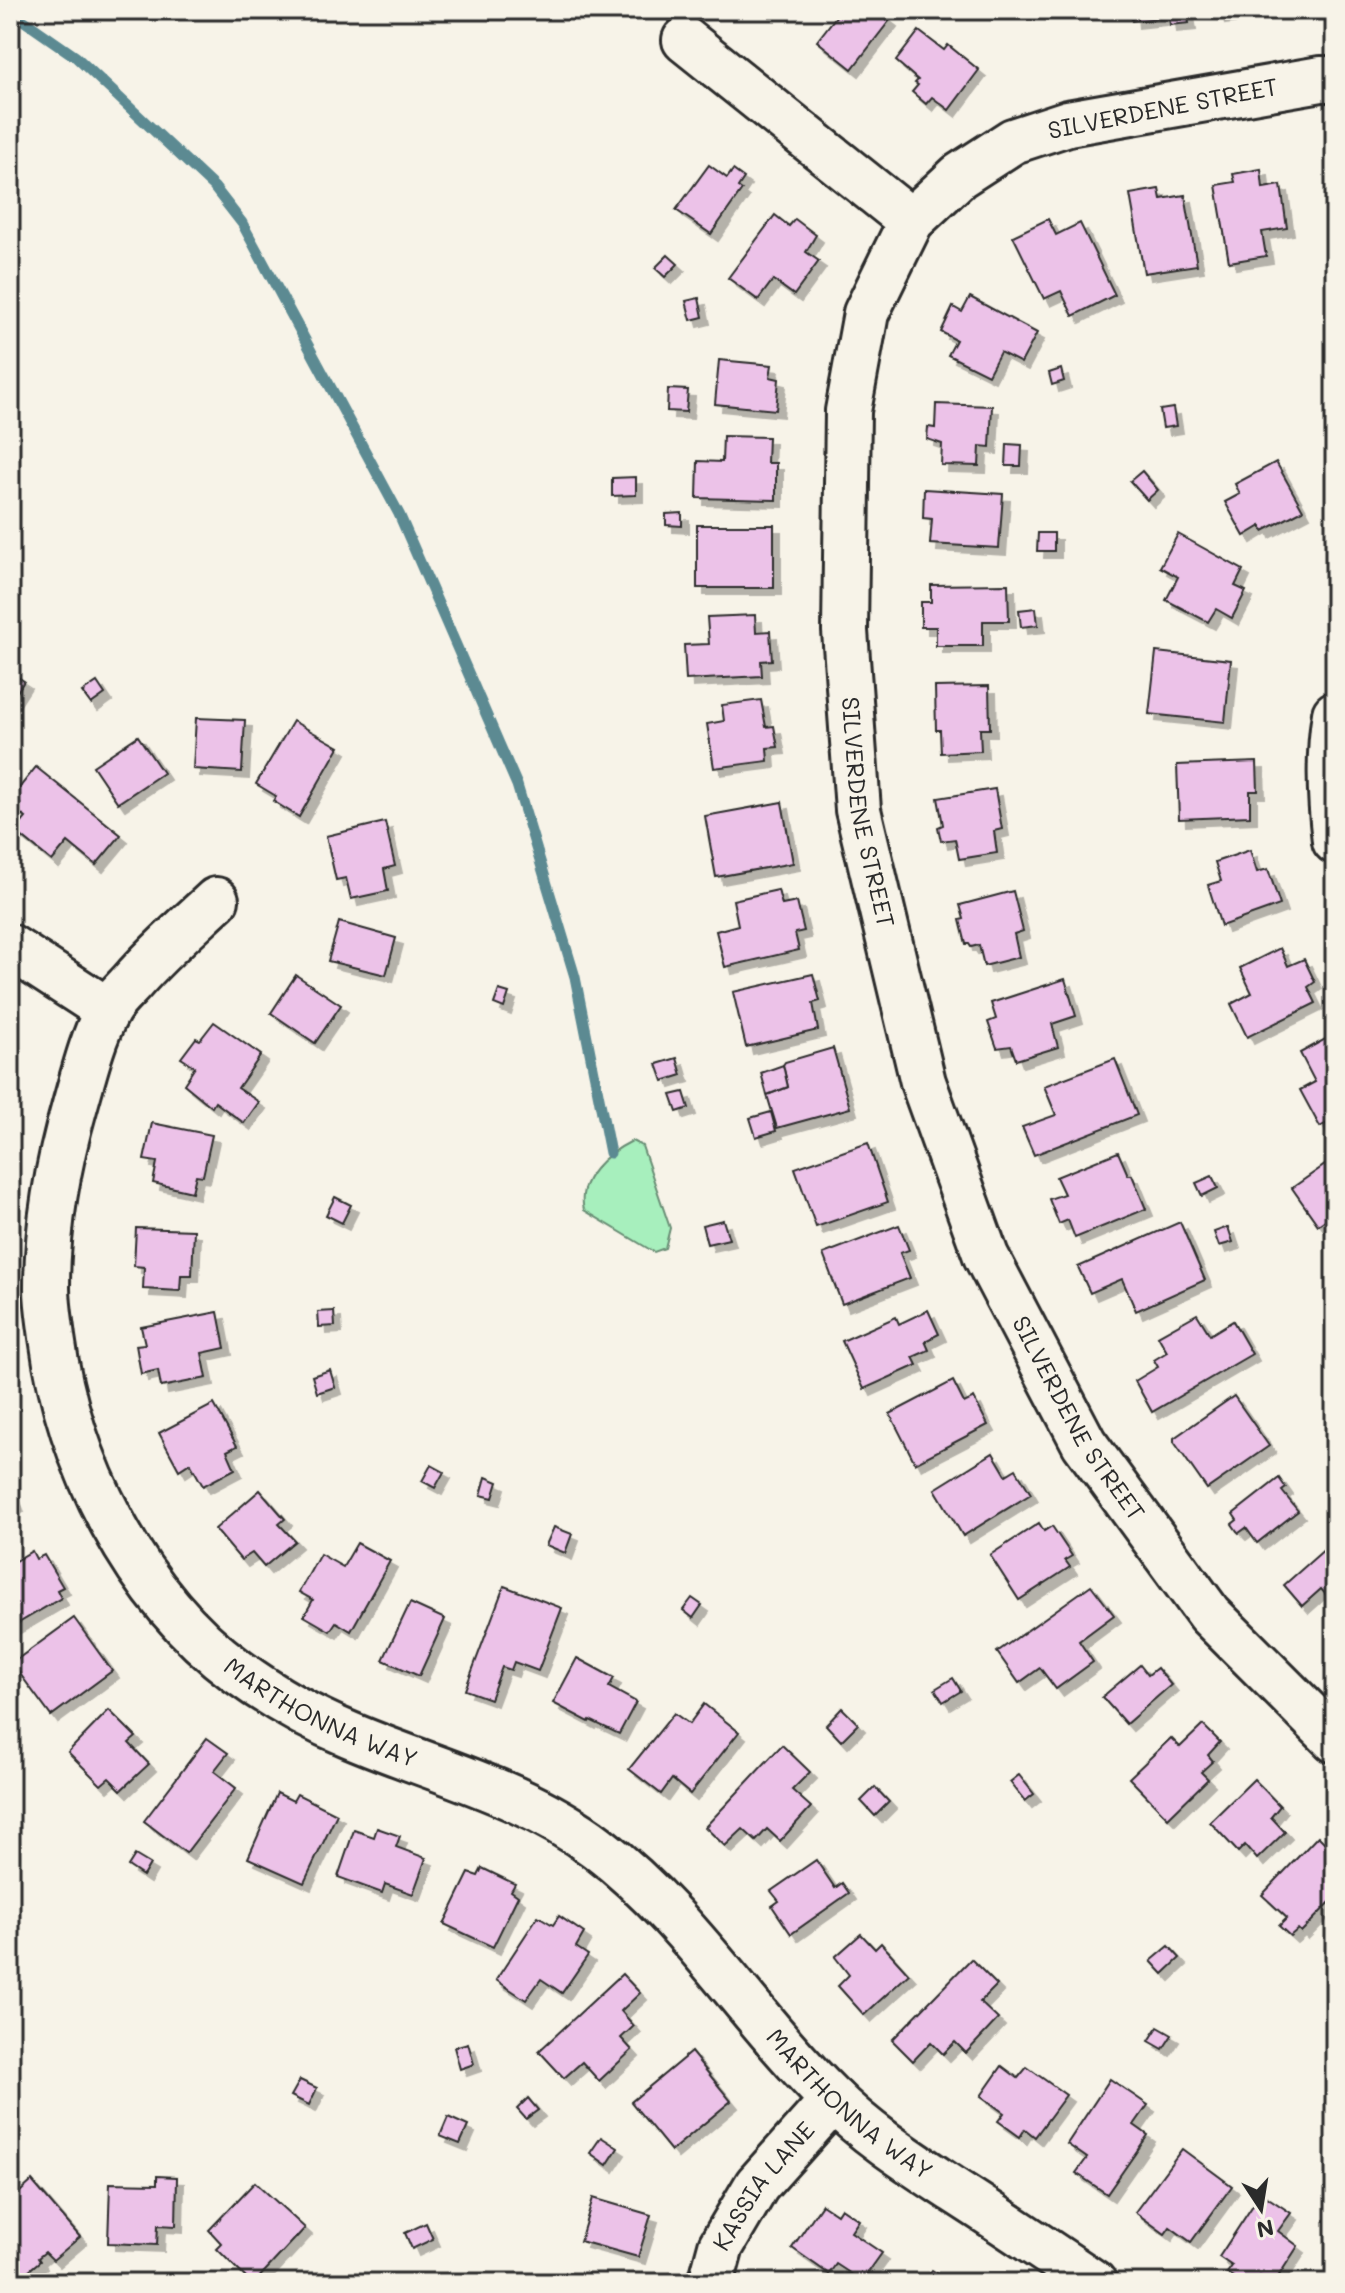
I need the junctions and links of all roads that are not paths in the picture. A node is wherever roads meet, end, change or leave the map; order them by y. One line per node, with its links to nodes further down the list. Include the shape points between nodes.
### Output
1 (685, 40): 3 (street)
2 (1335, 79): 3 (street, SILVERDENE STREET, via 1068,123 1013,141 959,176)
3 (911, 221): 9 (street, SILVERDENE STREET, via 866,313 848,411 845,631 858,810 923,1082 986,1256 1084,1443 1209,1614)
4 (1335, 714): 5 (street, via 1330,802)
5 (1335, 841)
6 (216, 900): 8 (street, MARTHONNA WAY, via 157,953)
7 (10, 947): 8 (street)
8 (107, 1010): 10 (street, MARTHONNA WAY, via 64,1144 47,1291 56,1369 75,1437 100,1499 142,1572 195,1633 233,1668 284,1703 539,1810 596,1847 647,1888)
9 (1335, 1740)
10 (833, 2100): 11 (street, KASSIA LANE, via 757,2185 721,2246); 12 (street, MARTHONNA WAY, via 875,2139)
11 (711, 2283)
12 (1094, 2283)

